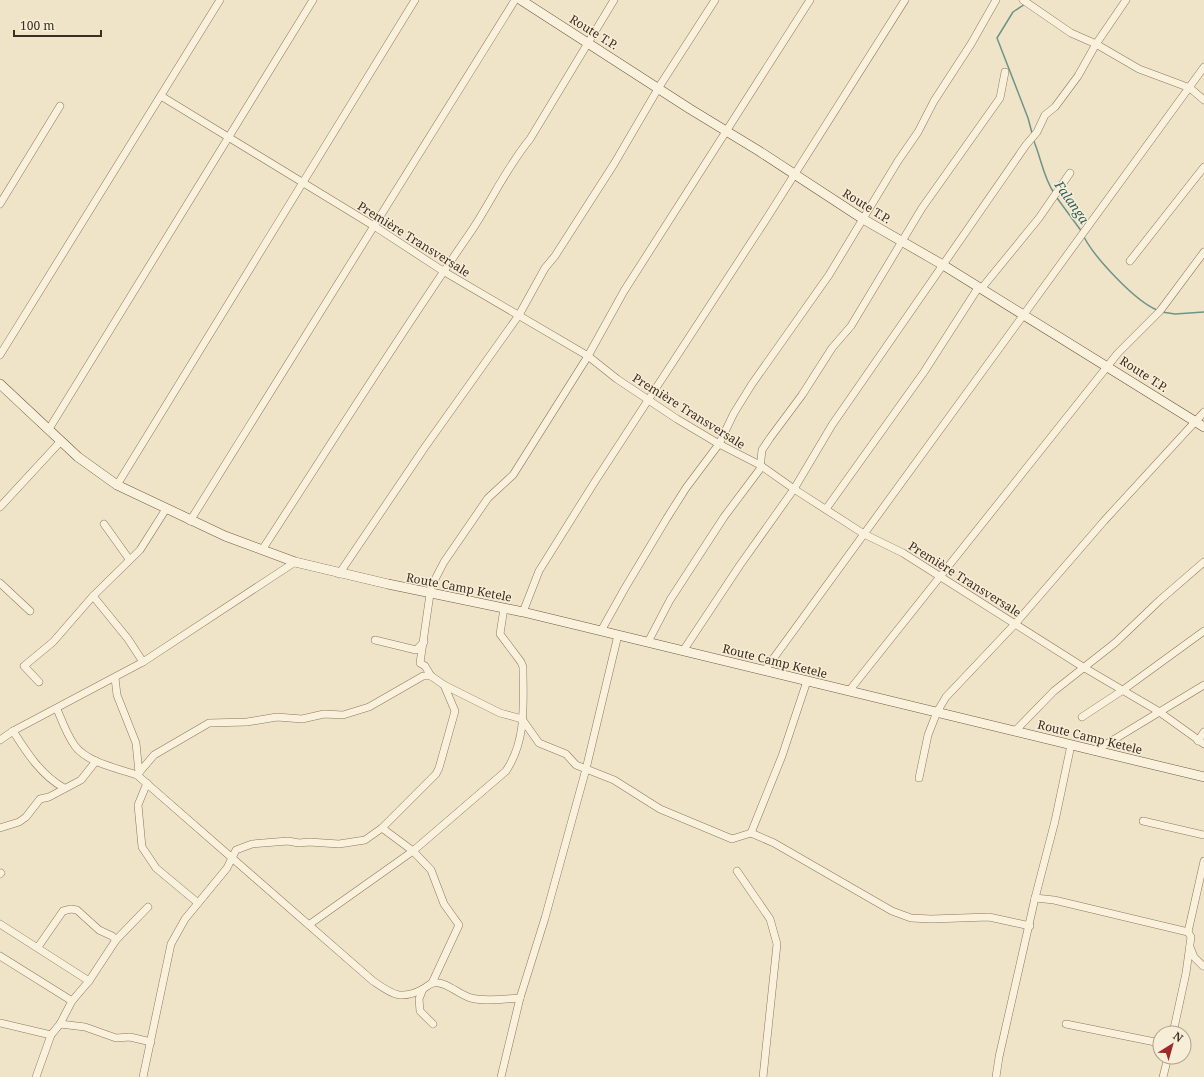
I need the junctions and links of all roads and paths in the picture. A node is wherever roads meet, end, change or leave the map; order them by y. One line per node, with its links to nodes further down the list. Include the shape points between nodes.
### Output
1 (220, 0): 19 (street)
2 (313, 0): 23 (street)
3 (415, 0): 27 (street)
4 (515, 0): 30 (street)
5 (521, 0): 13 (street, Route T.P.)
6 (614, 0): 13 (street)
7 (715, 0): 17 (street)
8 (810, 0): 22 (street)
9 (906, 0): 26 (street)
10 (996, 0): 29 (street)
11 (1023, 0): 14 (street, via 1071,33)
12 (1126, 0): 14 (street)
13 (589, 42): 17 (street, Route T.P.); 35 (street, via 530,139 514,158 484,212)
14 (1096, 44): 18 (street, via 1139,69); 34 (street, via 1078,76 1055,107 1045,115 1037,132)
15 (1204, 68): 18 (street)
16 (1005, 72): 31 (street, via 1000,98 922,208)
17 (659, 87): 22 (street, Route T.P.); 37 (street)
18 (1190, 88): 20 (street); 38 (street)
19 (161, 96): 23 (street, Première Transversale); 39 (street)
20 (1204, 100)
21 (60, 106): 28 (street)
22 (726, 131): 26 (street, Route T.P.); 40 (street, via 624,291)
23 (229, 137): 27 (street, Première Transversale); 46 (street)
24 (1204, 167): 33 (street)
25 (1070, 173): 36 (street, via 1039,218)
26 (794, 174): 29 (street, Route T.P.); 43 (street)
27 (303, 183): 30 (street, Première Transversale); 50 (street)
28 (0, 204)
29 (863, 219): 31 (street, Route T.P.); 48 (street, via 829,275 752,384)
30 (374, 226): 35 (street, Première Transversale); 55 (street)
31 (903, 242): 34 (street, Route T.P.); 49 (street, via 852,326 832,348 762,450)
32 (1204, 252): 41 (street, via 1160,311)
33 (1130, 261)
34 (943, 265): 36 (street, Route T.P.); 51 (street, via 832,425)
35 (443, 272): 37 (street, Première Transversale); 58 (street)
36 (980, 288): 38 (street, Route T.P.); 54 (street, via 924,372)
37 (519, 314): 40 (street, Première Transversale); 62 (street, via 425,446)
38 (1024, 314): 41 (street, Route T.P.); 57 (street)
39 (0, 355)
40 (588, 356): 43 (street, Première Transversale); 65 (street, via 513,475 488,498 444,562)
41 (1108, 366): 45 (street, Route T.P.); 63 (street)
42 (0, 384): 46 (street, Route Camp Ketele)
43 (648, 399): 48 (street, Première Transversale); 69 (street, via 539,571)
44 (1204, 412): 45 (street)
45 (1200, 424): 70 (street, via 1104,521)
46 (49, 429): 47 (street, Route Camp Ketele)
47 (60, 442): 50 (street, Route Camp Ketele); 52 (street)
48 (719, 444): 49 (street, Première Transversale); 71 (street, via 667,518)
49 (760, 465): 51 (street, Première Transversale); 76 (street, via 760,470 724,517 679,587)
50 (116, 485): 53 (street, Route Camp Ketele)
51 (794, 489): 54 (street, Première Transversale); 77 (street)
52 (0, 507)
53 (166, 509): 55 (street, Route Camp Ketele); 59 (street, via 150,536)
54 (826, 509): 57 (street, Première Transversale)
55 (190, 521): 58 (street, Route Camp Ketele)
56 (104, 524): 59 (street)
57 (864, 534): 63 (street, Première Transversale, via 903,553); 80 (street)
58 (262, 550): 60 (street, Route Camp Ketele)
59 (129, 559): 66 (street)
60 (295, 562): 62 (street, Route Camp Ketele); 78 (street)
61 (1204, 562): 79 (street, via 1115,643)
62 (339, 574): 65 (street, Route Camp Ketele)
63 (939, 576): 70 (street, Première Transversale); 88 (street)
64 (1, 587): 68 (street)
65 (430, 593): 67 (street, Route Camp Ketele); 75 (street)
66 (93, 596): 78 (street); 84 (street, via 53,642 24,666)
67 (504, 608): 69 (street, Route Camp Ketele); 93 (street, via 500,634 523,668)
68 (30, 611)
69 (523, 612): 71 (street, Route Camp Ketele)
70 (1015, 624): 79 (street, Première Transversale); 91 (street, via 946,697)
71 (601, 631): 73 (street, Route Camp Ketele)
72 (1204, 631): 87 (street)
73 (618, 636): 76 (street, Route Camp Ketele); 102 (street)
74 (375, 640): 75 (street, via 416,650)
75 (424, 642): 81 (street, via 420,663)
76 (648, 642): 77 (street, Route Camp Ketele)
77 (683, 651): 80 (street, Route Camp Ketele)
78 (143, 662): 82 (street)
79 (1083, 667): 87 (street, Première Transversale); 94 (street, via 1054,691)
80 (765, 670): 83 (street, Route Camp Ketele)
81 (431, 676): 85 (street); 103 (street, via 423,676 370,707 343,716 324,714 302,719 277,717 248,722 209,723 154,755)
82 (115, 678): 89 (street); 103 (street, via 117,695 136,743)
83 (807, 681): 88 (street, Route Camp Ketele); 111 (street, via 782,756)
84 (38, 682)
85 (444, 685): 93 (street, via 500,713); 110 (street, via 455,711 439,768)
86 (1204, 685): 90 (street)
87 (1123, 690): 90 (street, Première Transversale); 92 (street)
88 (849, 691): 91 (street, Route Camp Ketele)
89 (57, 709): 95 (street); 101 (street, via 75,746)
90 (1158, 711): 98 (street, Première Transversale); 100 (street)
91 (937, 712): 94 (street, Route Camp Ketele); 105 (street, via 928,735)
92 (1082, 717)
93 (522, 719): 102 (street, via 541,744 566,754 576,765); 113 (street, via 518,748 506,771)
94 (1016, 730): 99 (street, Route Camp Ketele)
95 (13, 731): 97 (street); 107 (street, via 33,761)
96 (1204, 732): 98 (street)
97 (0, 740)
98 (1201, 743)
99 (1071, 745): 100 (street, Route Camp Ketele); 118 (street)
100 (1095, 751): 104 (street, Route Camp Ketele)
101 (96, 760): 103 (street); 107 (street, via 81,780)
102 (586, 769): 111 (street, via 614,780 660,809 732,839); 134 (street)
103 (138, 774): 106 (street)
104 (1204, 777)
105 (919, 778)
106 (147, 783): 114 (street); 119 (street, via 138,805 142,848 156,868)
107 (64, 788): 109 (street, via 40,799 19,822)
108 (1143, 821): 112 (street)
109 (0, 828)
110 (382, 828): 113 (street); 114 (street, via 361,842 339,844 288,841 252,844 238,848)
111 (751, 833): 123 (street, via 774,843 892,911 911,918 989,917)
112 (1203, 833)
113 (413, 851): 122 (street); 132 (street, via 431,870 444,904 459,925)
114 (232, 856): 119 (street, via 227,868); 122 (street)
115 (1204, 861): 117 (street)
116 (737, 871): 148 (street, via 770,919 777,944)
117 (1202, 878): 124 (street)
118 (1036, 898): 123 (street); 124 (street)
119 (198, 903): 143 (street, via 185,919 171,944)
120 (148, 907): 125 (street)
121 (0, 924): 126 (street)
122 (310, 924): 133 (street, via 388,992 398,996)
123 (1030, 926): 149 (street)
124 (1188, 932): 127 (street, via 1191,937)
125 (116, 940): 126 (street, via 71,908 63,911); 131 (street)
126 (38, 947): 131 (street)
127 (1190, 947): 129 (street, via 1194,957); 130 (street)
128 (0, 956): 135 (street)
129 (1204, 966): 130 (street, via 1193,967)
130 (1186, 973): 140 (street)
131 (89, 981): 135 (street)
132 (432, 983): 133 (street); 134 (street, via 440,983 477,1000)
133 (423, 989): 138 (street, via 419,999 420,1011)
134 (520, 998): 147 (street)
135 (72, 1001): 137 (street)
136 (0, 1023): 141 (street)
137 (60, 1024): 141 (street); 143 (street, via 85,1027 116,1038)
138 (433, 1024)
139 (1066, 1024): 142 (street)
140 (1175, 1025)
141 (51, 1035): 145 (street)
142 (1152, 1040)
143 (151, 1042): 146 (street)
144 (1166, 1065): 150 (street)
145 (36, 1077)
146 (143, 1077)
147 (501, 1077)
148 (764, 1077)
149 (996, 1077)
150 (1163, 1077)

